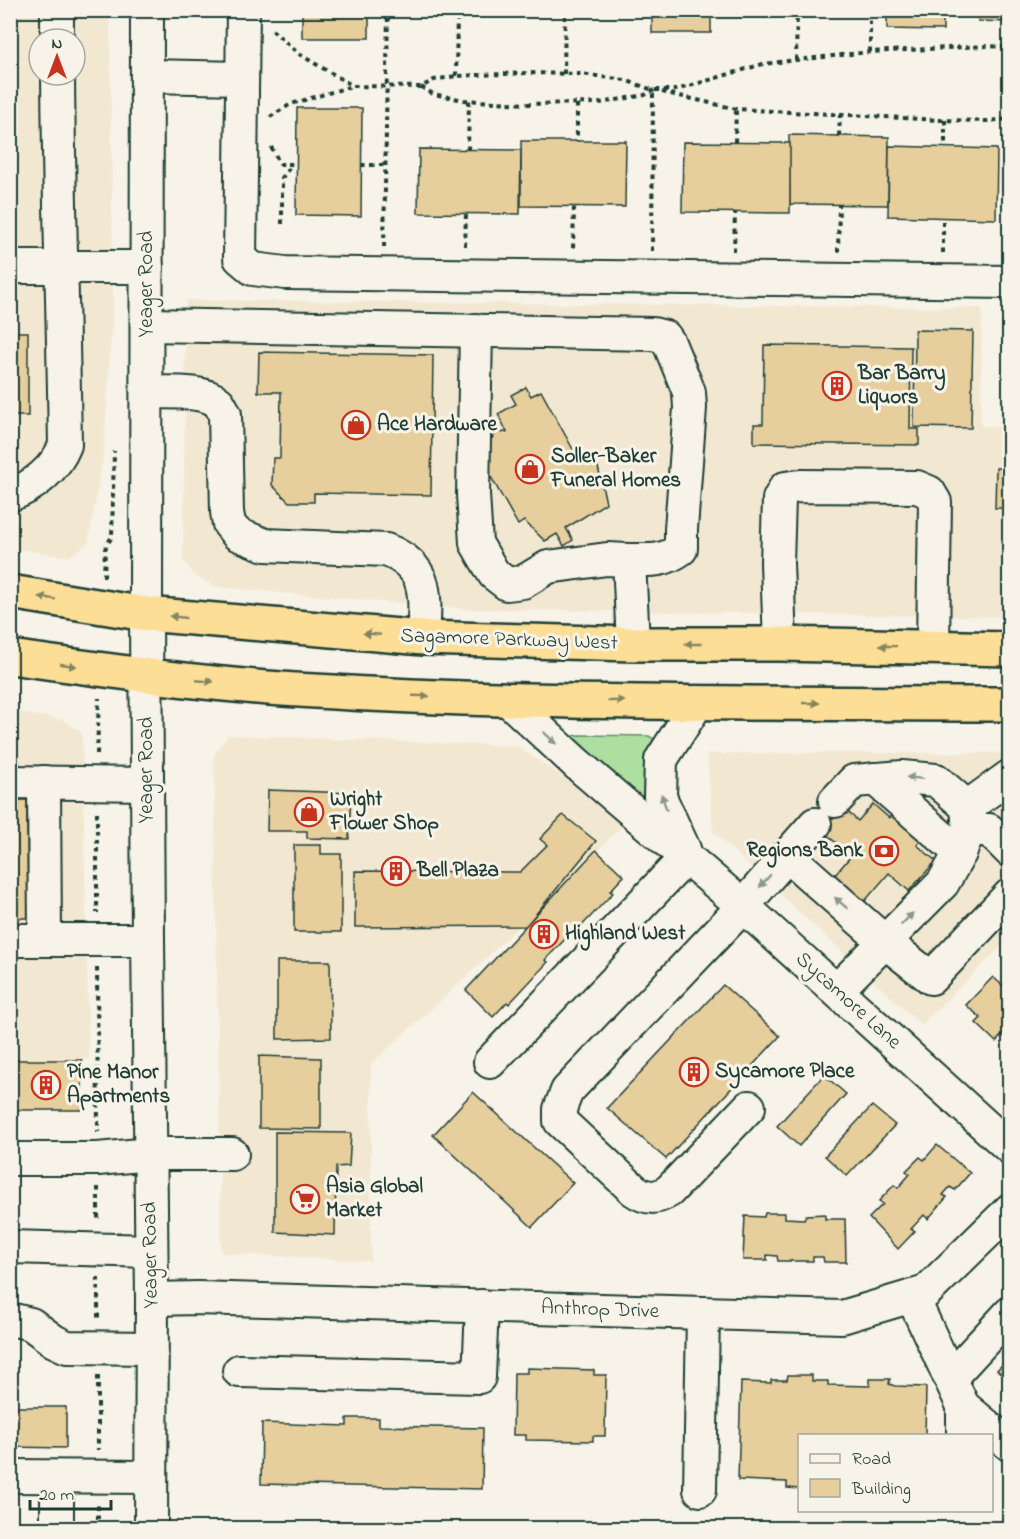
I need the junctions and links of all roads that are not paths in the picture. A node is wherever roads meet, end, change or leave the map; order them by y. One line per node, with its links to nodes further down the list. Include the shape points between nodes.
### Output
1 (57, 10): 4 (street)
2 (147, 10): 5 (street, Yeager Road)
3 (243, 17): 6 (street)
4 (57, 27)
5 (147, 76): 6 (street); 10 (street, Yeager Road)
6 (241, 78): 11 (street, via 250,125 240,258 253,269 285,273)
7 (58, 87): 9 (street)
8 (10, 267): 9 (street)
9 (60, 267): 10 (street); 15 (street, via 65,445 55,464 28,488)
10 (147, 267): 12 (street, Yeager Road)
11 (1010, 282)
12 (147, 325): 13 (street); 14 (street, Yeager Road)
13 (476, 330): 16 (street, via 476,543 494,574 507,584 524,582 548,567); 16 (street, via 665,337 689,392 681,549 660,560)
14 (147, 392): 18 (street, Yeager Road); 19 (street, via 192,393 218,402 225,414 227,512 229,524 237,534 265,545 386,550 409,562 425,592)
15 (10, 495)
16 (629, 560): 20 (street)
17 (10, 592): 18 (highway, Sagamore Parkway West, one-way to 17)
18 (146, 614): 19 (highway, Sagamore Parkway West, one-way to 18); 25 (street, Yeager Road)
19 (423, 638): 20 (highway, Sagamore Parkway West)
20 (633, 644): 21 (highway, Sagamore Parkway West, one-way to 20)
21 (780, 644): 22 (highway, Sagamore Parkway West, one-way to 21); 22 (street, via 778,499 785,488 917,487 929,492 935,502)
22 (933, 647): 23 (highway, Sagamore Parkway West)
23 (1010, 649)
24 (10, 657): 25 (highway, one-way to 25)
25 (147, 676): 26 (highway, one-way to 26, via 313,691); 33 (street, Yeager Road)
26 (507, 699): 27 (highway, one-way to 27); 38 (street, Sycamore Lane, one-way to 38)
27 (698, 702): 28 (highway, one-way to 28); 38 (street, Sycamore Lane, one-way to 27, via 660,797 661,760)
28 (1010, 704)
29 (1010, 776): 36 (street)
30 (875, 779): 34 (street, via 854,781); 36 (street); 36 (street, one-way to 30, via 936,780)
31 (10, 782): 32 (street)
32 (44, 782): 33 (street); 42 (street)
33 (147, 783): 44 (street, Yeager Road)
34 (836, 801)
35 (815, 824): 39 (street)
36 (965, 830): 37 (street, via 989,830); 45 (street, one-way to 36, via 943,883)
37 (1010, 851)
38 (686, 855): 41 (street, Sycamore Lane); 47 (street)
39 (788, 856): 41 (street, one-way to 41); 45 (street, one-way to 39)
40 (1010, 895): 45 (street, via 932,978)
41 (743, 906): 46 (street, Sycamore Lane); 48 (street, via 567,1091 560,1121 634,1190 645,1197 659,1197)
42 (45, 939): 43 (street); 44 (street)
43 (10, 940)
44 (148, 940): 50 (street, Yeager Road)
45 (885, 942): 46 (street)
46 (837, 990): 49 (street, Sycamore Lane)
47 (490, 1062)
48 (748, 1107)
49 (1010, 1148)
50 (150, 1154): 51 (street); 52 (street, via 98,1160); 55 (street, Yeager Road)
51 (232, 1154)
52 (10, 1159)
53 (1010, 1210): 56 (street, Anthrop Drive, via 926,1292)
54 (10, 1247): 55 (street)
55 (151, 1251): 57 (street, Yeager Road)
56 (912, 1296): 59 (street, Anthrop Drive, via 842,1317); 64 (street)
57 (152, 1299): 58 (street, Anthrop Drive); 62 (street, Yeager Road)
58 (482, 1306): 59 (street, Anthrop Drive); 63 (street, via 479,1377)
59 (703, 1313): 69 (street)
60 (1010, 1313): 64 (street)
61 (10, 1319): 62 (street, via 31,1324 67,1347)
62 (151, 1348): 68 (street, Yeager Road)
63 (239, 1371)
64 (959, 1406): 65 (street)
65 (1010, 1445)
66 (10, 1476): 67 (street)
67 (57, 1477): 68 (street); 70 (street)
68 (151, 1477): 71 (street, Yeager Road)
69 (700, 1490)
70 (57, 1528)
71 (151, 1528)

